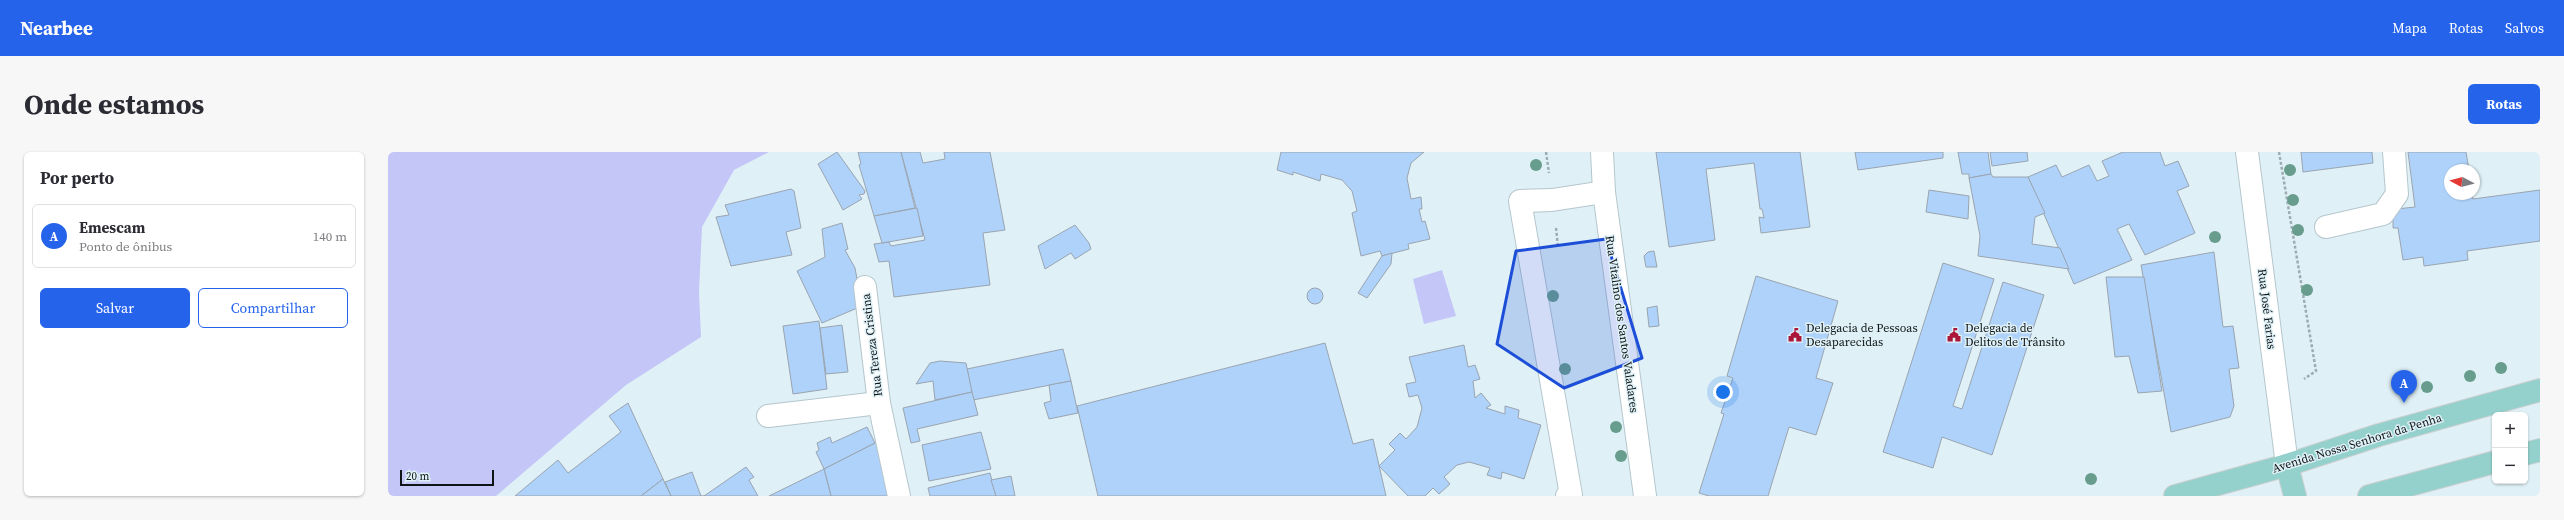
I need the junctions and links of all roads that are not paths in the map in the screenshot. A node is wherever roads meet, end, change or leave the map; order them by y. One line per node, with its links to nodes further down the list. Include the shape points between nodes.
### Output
1 (1602, 152): 4 (street, Rua Vitalino dos Santos Valadares)
2 (2247, 152): 13 (street, Rua José Farias)
3 (2394, 152): 5 (street, via 2397,194 2383,214)
4 (1604, 192): 15 (street, via 1552,200 1520,201 1571,495); 16 (street, Rua Vitalino dos Santos Valadares)
5 (2326, 226)
6 (865, 287): 8 (street, Rua Tereza Cristina)
7 (2540, 390): 13 (main road, Avenida Nossa Senhora da Penha, via 2379,435)
8 (879, 403): 9 (street, Rua Tereza Cristina); 14 (street, Rua Tereza Cristina)
9 (768, 416)
10 (2540, 450): 11 (main road)
11 (2528, 453)
12 (2492, 463): 19 (main road)
13 (2287, 466): 17 (main road, Avenida Nossa Senhora da Penha); 18 (main road)
14 (899, 496)
15 (1567, 496)
16 (1645, 496)
17 (2179, 496)
18 (2295, 496)
19 (2369, 496)

